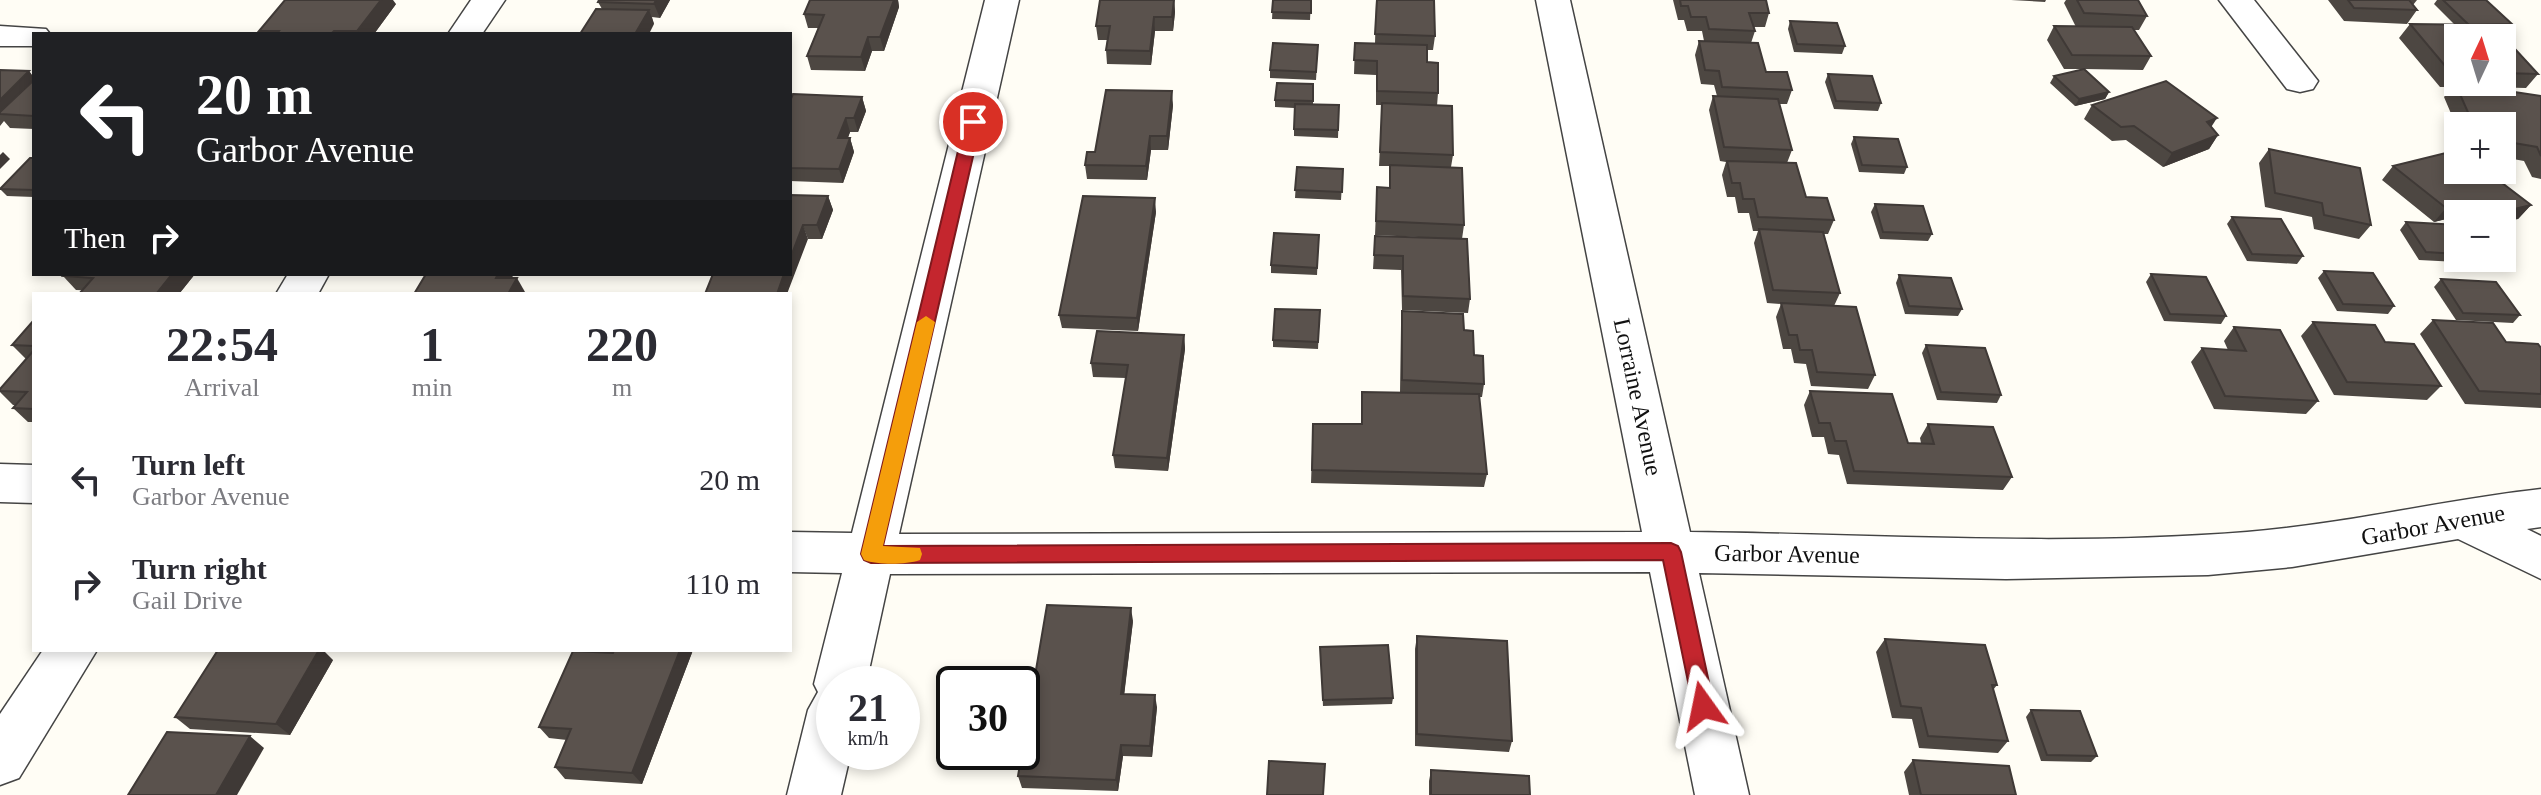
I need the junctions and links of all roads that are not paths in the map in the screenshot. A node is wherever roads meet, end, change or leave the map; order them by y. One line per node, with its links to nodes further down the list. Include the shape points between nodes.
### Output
1 (488, 0): 5 (street)
2 (1002, 0): 15 (street)
3 (1553, 0): 14 (street, Lorraine Avenue)
4 (2236, 0): 8 (street)
5 (466, 32)
6 (0, 36): 7 (street)
7 (32, 36)
8 (2300, 81)
9 (0, 483): 10 (street)
10 (32, 484)
11 (2541, 508): 12 (street, Garbor Avenue)
12 (2463, 519): 14 (street, Garbor Avenue, via 2211,555 2015,558); 16 (street)
13 (792, 552): 15 (street, Garbor Avenue)
14 (1671, 552): 15 (street, Garbor Avenue); 22 (street, Lorraine Avenue)
15 (871, 554): 18 (street)
16 (2541, 559)
17 (71, 652): 19 (street)
18 (844, 666)
19 (0, 760)
20 (820, 770): 21 (street)
21 (814, 795)
22 (1722, 795)

